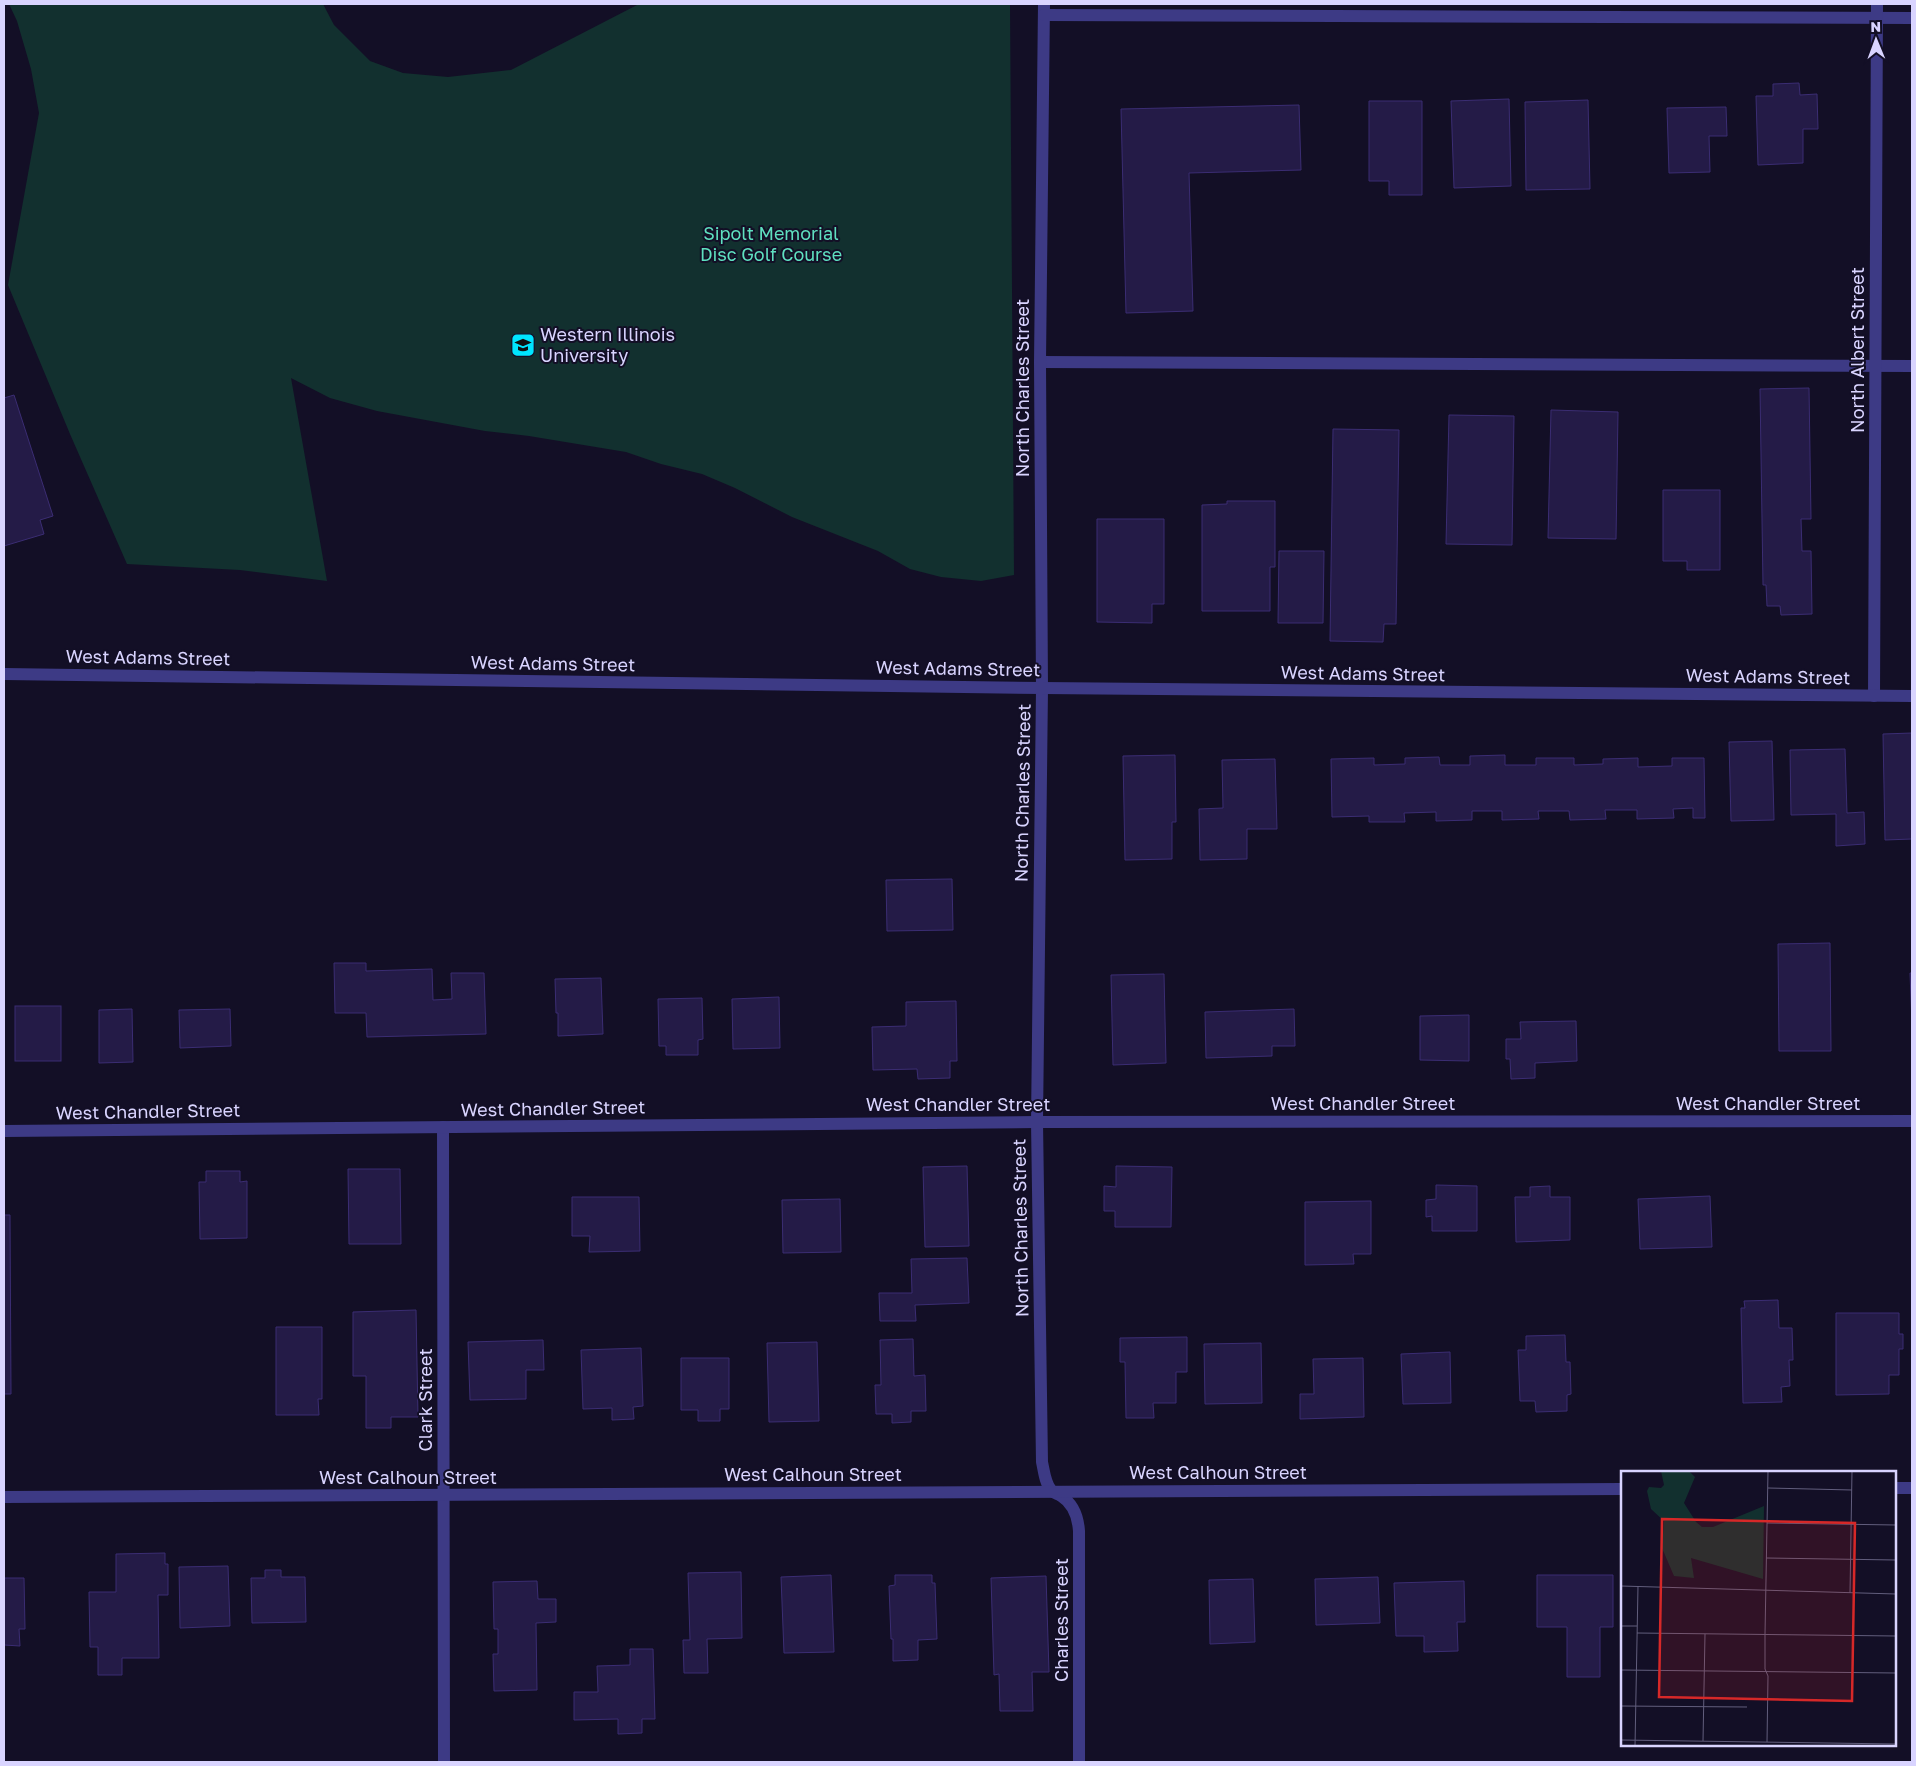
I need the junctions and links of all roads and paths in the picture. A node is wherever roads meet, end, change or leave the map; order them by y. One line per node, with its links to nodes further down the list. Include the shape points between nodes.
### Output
1 (1877, 4): 3 (street, North Albert Street)
2 (1044, 10): 3 (street); 5 (street, North Charles Street)
3 (1877, 18): 4 (street); 6 (street, North Albert Street)
4 (1912, 18)
5 (1040, 362): 6 (street); 9 (street, North Charles Street)
6 (1876, 366): 7 (street); 10 (street, North Albert Street)
7 (1912, 366)
8 (4, 674): 9 (street, West Adams Street)
9 (1042, 688): 10 (street, West Adams Street); 13 (street, North Charles Street)
10 (1874, 696): 11 (street, West Adams Street)
11 (1912, 696)
12 (1912, 1121): 13 (street, West Chandler Street)
13 (1037, 1122): 14 (street, West Chandler Street); 19 (street, North Charles Street, via 1042,1462)
14 (442, 1127): 15 (street, West Chandler Street); 20 (street, Clark Street)
15 (4, 1131)
16 (1896, 1488): 17 (street)
17 (1912, 1488)
18 (1621, 1489): 19 (street, West Calhoun Street)
19 (1051, 1491): 20 (street, West Calhoun Street); 23 (street, Charles Street, via 1072,1506 1078,1518)
20 (444, 1495): 21 (street, West Calhoun Street); 22 (street, Clark Street)
21 (4, 1497)
22 (444, 1762)
23 (1079, 1762)

